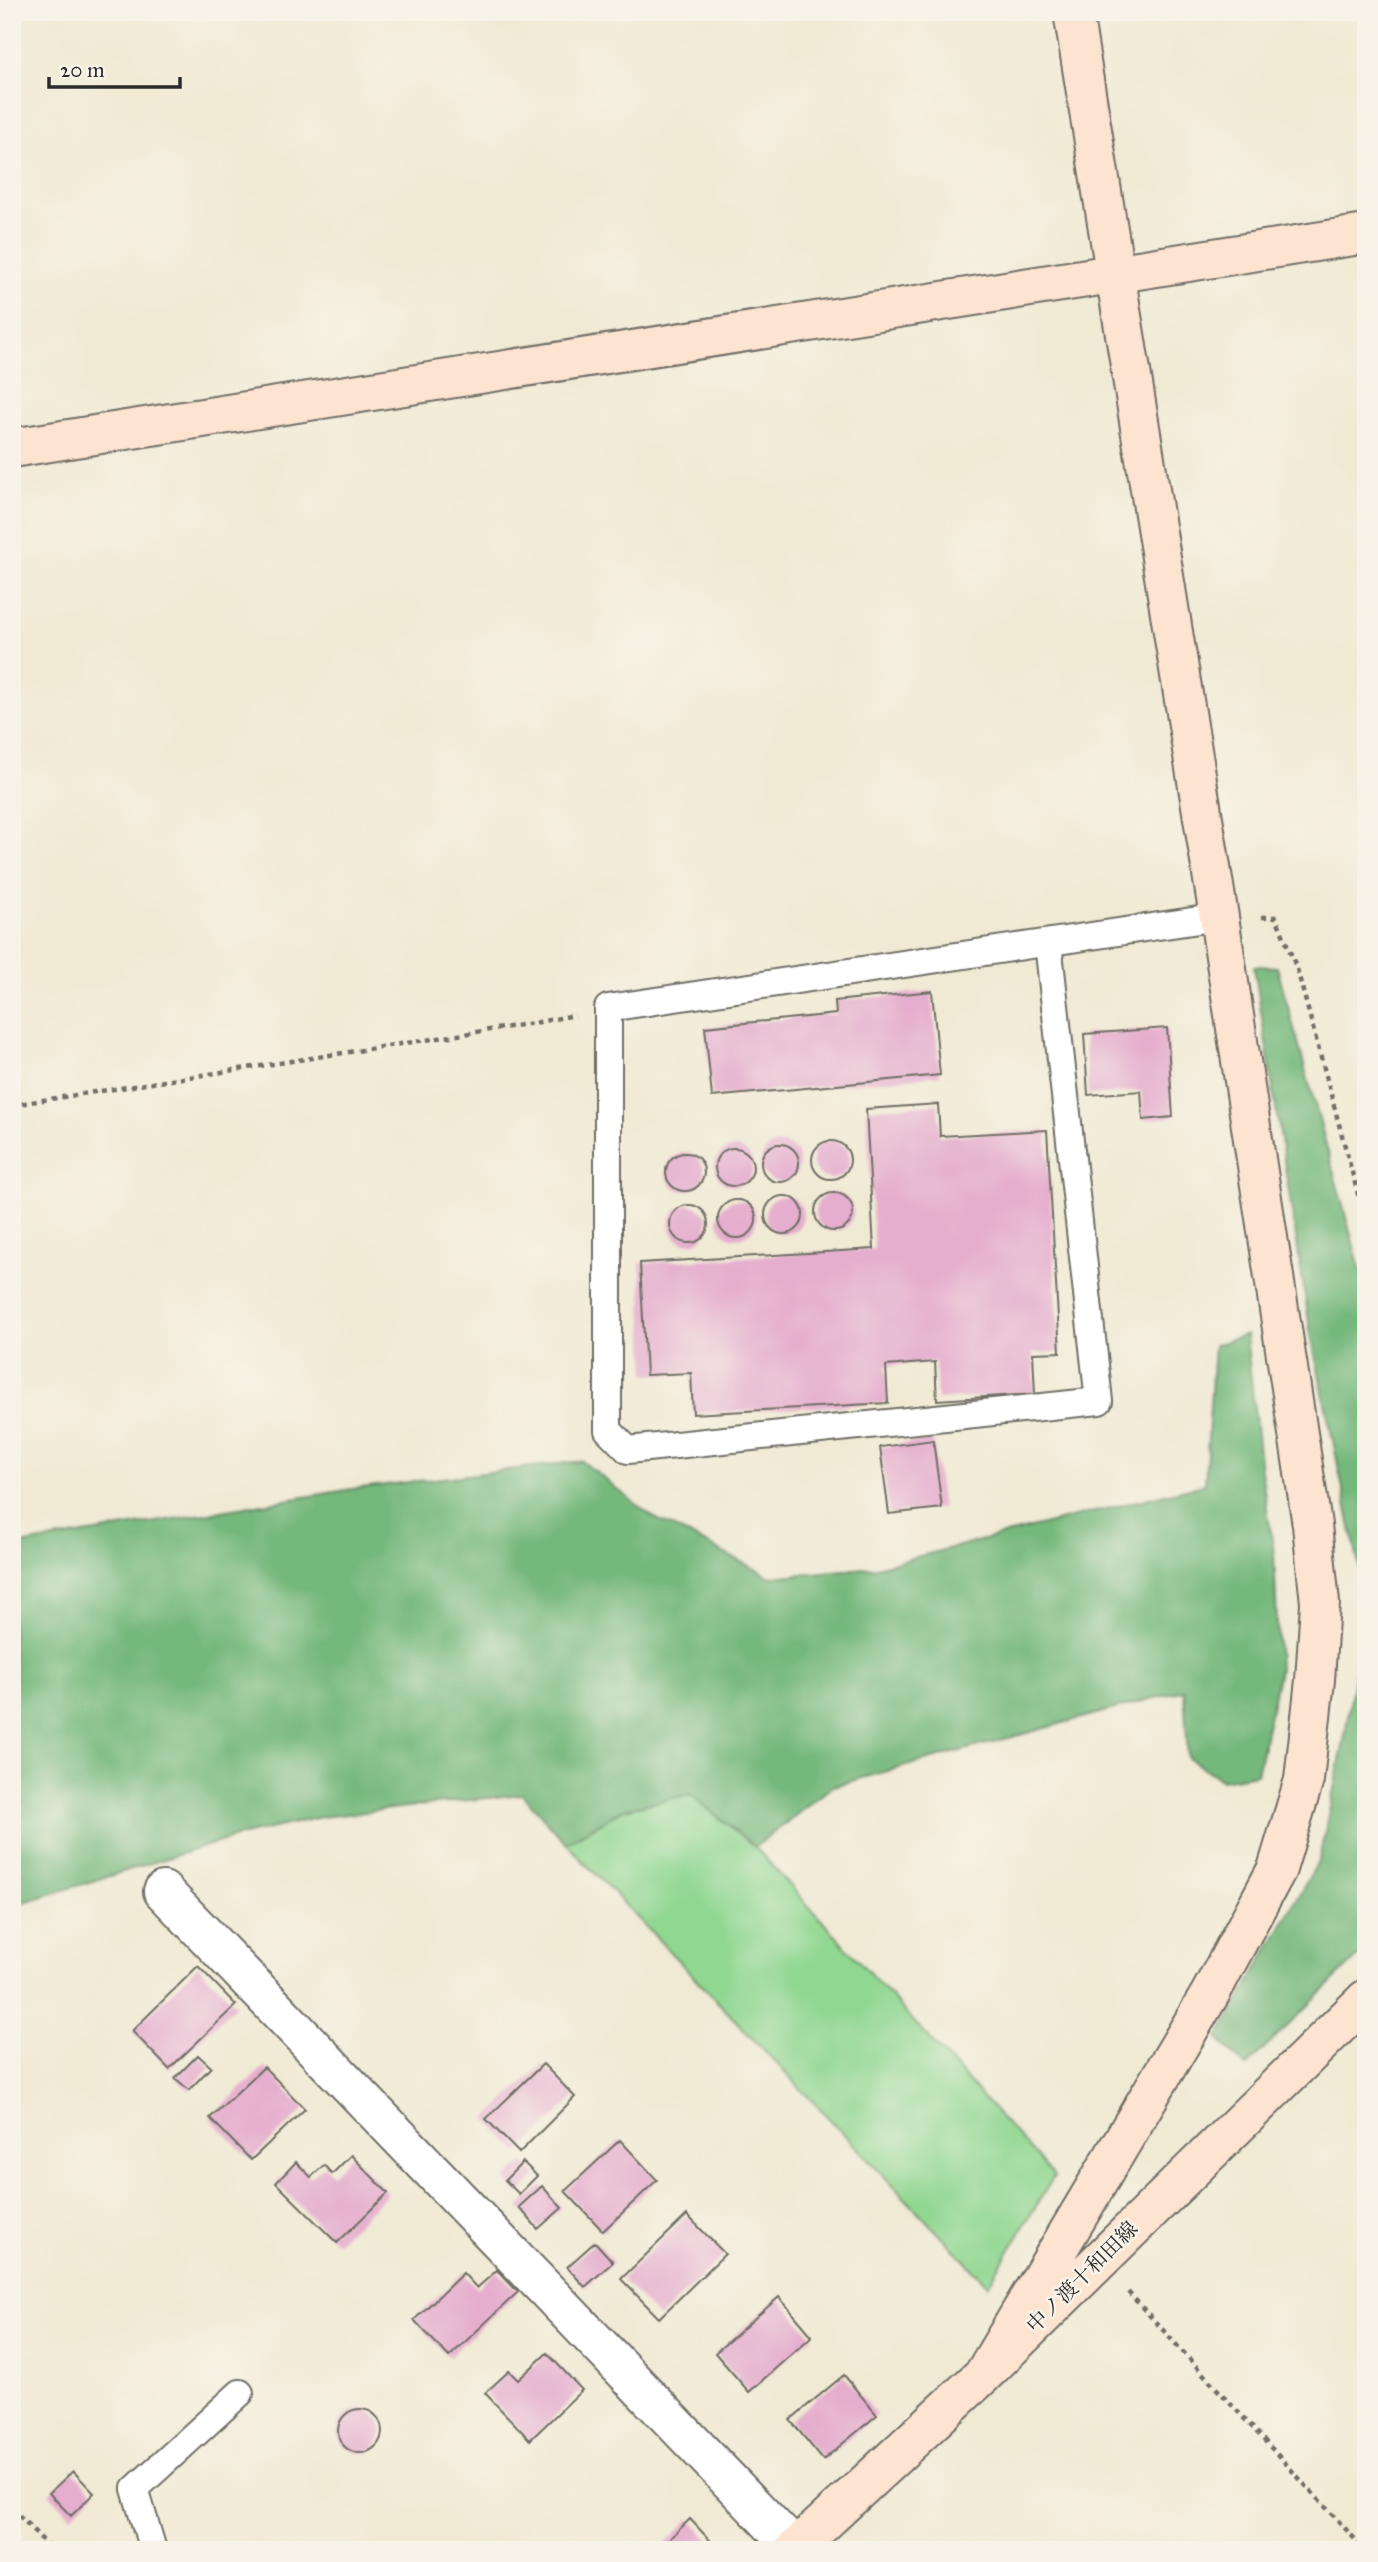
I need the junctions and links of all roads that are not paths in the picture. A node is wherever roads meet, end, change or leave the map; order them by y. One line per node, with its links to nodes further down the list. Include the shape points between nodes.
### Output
1 (1073, 12): 3 (street)
2 (1366, 234): 3 (street)
3 (1114, 274): 4 (street); 5 (street)
4 (12, 448)
5 (1219, 917): 6 (lane); 9 (street, via 1320,1603 1304,1780 1277,1868 1210,1994)
6 (1048, 943): 6 (lane, via 1099,1401 628,1450 608,1430 608,1008)
7 (163, 1891): 11 (street)
8 (1366, 1999): 9 (street, 中ノ渡十和田線)
9 (984, 2374): 11 (street, 中ノ渡十和田線)
10 (240, 2392): 12 (lane, via 135,2489)
11 (794, 2549)
12 (153, 2550)

